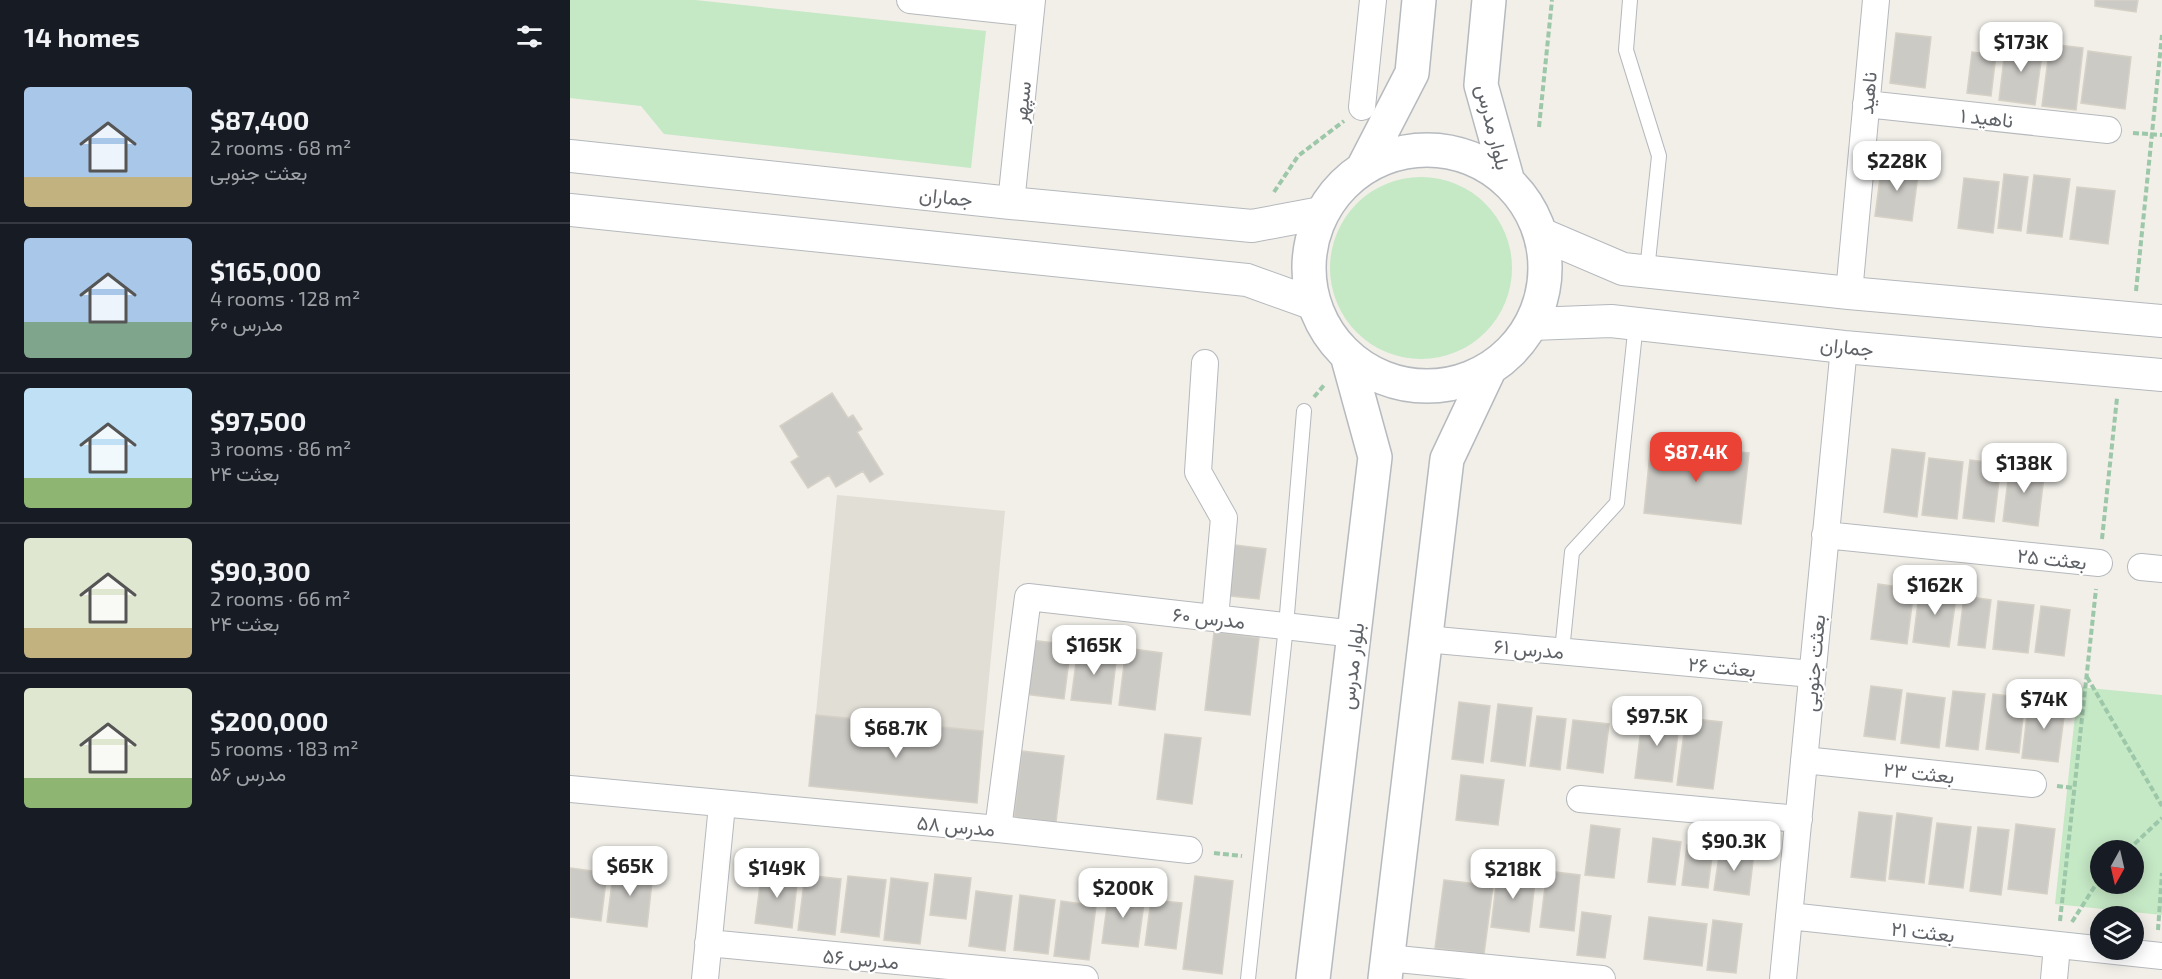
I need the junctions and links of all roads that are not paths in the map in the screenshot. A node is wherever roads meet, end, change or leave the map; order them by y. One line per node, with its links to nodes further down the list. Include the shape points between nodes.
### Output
1 (910, 0): 7 (street)
2 (1373, 0): 9 (street)
3 (1419, 0): 12 (main road, via 1412,73)
4 (1489, 0): 13 (main road, بلوار مدرس, via 1480,85)
5 (1630, 0): 18 (lane, via 1626,50 1659,156)
6 (1876, 0): 8 (street, ناهید)
7 (1031, 7): 14 (street, سپهر)
8 (1866, 104): 10 (street, ناهید ۱); 19 (street, ناهید)
9 (1362, 107)
10 (2108, 130)
11 (570, 156): 14 (street, جماران)
12 (1363, 168): 13 (main road, via 1392,155 1423,150 1454,152 1483,164); 16 (main road, via 1339,188)
13 (1508, 182): 17 (main road, via 1528,206)
14 (1011, 203): 16 (street, جماران, via 1252,225)
15 (570, 210): 20 (street, via 1247,280)
16 (1321, 213): 20 (main road, via 1311,243 1308,273)
17 (1541, 234): 18 (street, via 1623,269); 23 (main road, via 1546,264 1543,295)
18 (1647, 271): 19 (street)
19 (1849, 293): 21 (street)
20 (1314, 304): 25 (main road, via 1327,332)
21 (2147, 320)
22 (1636, 323): 23 (street, جماران); 24 (street, جماران); 36 (lane, via 1617,503 1572,552)
23 (1532, 324): 27 (main road, via 1514,349)
24 (1844, 346): 28 (street, جماران); 30 (street, بعثت جنوبی)
25 (1347, 355): 27 (main road, via 1372,373 1402,383 1432,386 1462,381); 34 (main road, بلوار مدرس, via 1375,457)
26 (1205, 363): 32 (street, via 1198,472 1224,518)
27 (1490, 368): 35 (main road, via 1447,459)
28 (2162, 375)
29 (1304, 411): 33 (lane)
30 (1825, 536): 31 (street, بعثت ۲۵); 38 (street, بعثت جنوبی)
31 (2099, 563)
32 (1215, 618): 33 (street, مدرس ۶۰); 45 (street, مدرس ۶۰, via 1028,597)
33 (1286, 626): 34 (street, مدرس ۶۰); 54 (lane)
34 (1355, 634): 55 (main road, بلوار مدرس)
35 (1425, 639): 36 (street, مدرس ۶۱); 51 (main road)
36 (1562, 651): 37 (street, مدرس ۶۱)
37 (1632, 658): 38 (street, بعثت ۲۶)
38 (1812, 674): 39 (street, بعثت جنوبی)
39 (1804, 760): 40 (street, بعثت ۲۳); 44 (street, بعثت جنوبی)
40 (2033, 784)
41 (570, 789): 43 (street, مدرس ۵۸)
42 (1580, 799): 44 (street)
43 (722, 805): 45 (street, مدرس ۵۸); 48 (street)
44 (1799, 819): 47 (street, بعثت جنوبی)
45 (998, 829): 46 (street, مدرس ۵۸)
46 (1189, 850)
47 (1789, 916): 49 (street, بعثت ۲۱); 57 (street, بعثت جنوبی)
48 (708, 943): 52 (street); 53 (street, مدرس ۵۶)
49 (2057, 946): 50 (street, بعثت ۲۱); 58 (street)
50 (2159, 956)
51 (1386, 969): 56 (street)
52 (705, 979)
53 (1085, 979)
54 (1248, 979)
55 (1313, 979)
56 (1602, 979)
57 (1783, 979)
58 (2054, 979)

